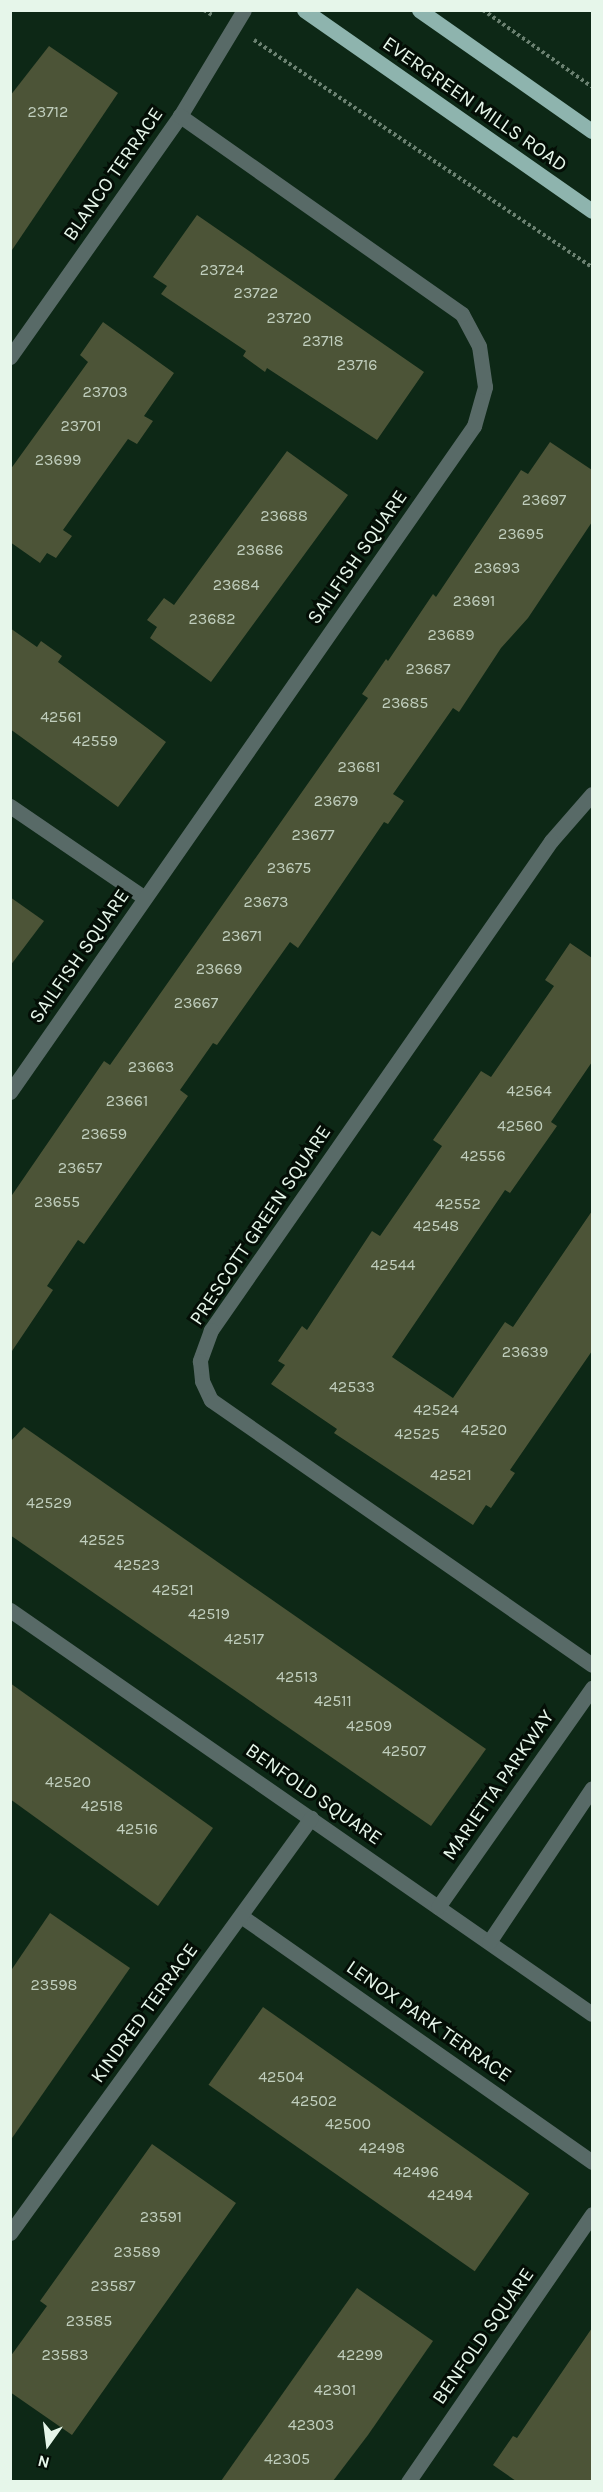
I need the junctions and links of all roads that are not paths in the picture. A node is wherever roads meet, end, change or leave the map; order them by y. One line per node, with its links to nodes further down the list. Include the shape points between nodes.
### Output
1 (244, 10): 4 (street, BLANCO TERRACE)
2 (304, 10): 6 (main road, EVERGREEN MILLS ROAD)
3 (419, 10): 5 (main road)
4 (180, 116): 7 (street, BLANCO TERRACE); 10 (street, SAILFISH SQUARE, via 462,314 479,346 485,387 474,426)
5 (592, 131)
6 (592, 212)
7 (10, 357)
8 (592, 794): 13 (street, PRESCOTT GREEN SQUARE, via 550,841 218,1320 200,1361 202,1381 211,1400)
9 (10, 806): 10 (street)
10 (145, 898): 11 (street, SAILFISH SQUARE)
11 (10, 1092)
12 (10, 1610): 16 (street, BENFOLD SQUARE)
13 (592, 1665)
14 (592, 1688): 17 (street, MARIETTA PARKWAY)
15 (592, 1788): 19 (street)
16 (311, 1818): 17 (street, BENFOLD SQUARE); 18 (street, KINDRED TERRACE)
17 (438, 1907): 19 (street, BENFOLD SQUARE)
18 (241, 1916): 21 (street, LENOX PARK TERRACE); 23 (street, KINDRED TERRACE)
19 (489, 1942): 20 (street, BENFOLD SQUARE)
20 (592, 2014)
21 (592, 2162)
22 (592, 2214): 24 (street, BENFOLD SQUARE)
23 (10, 2233)
24 (408, 2481)

